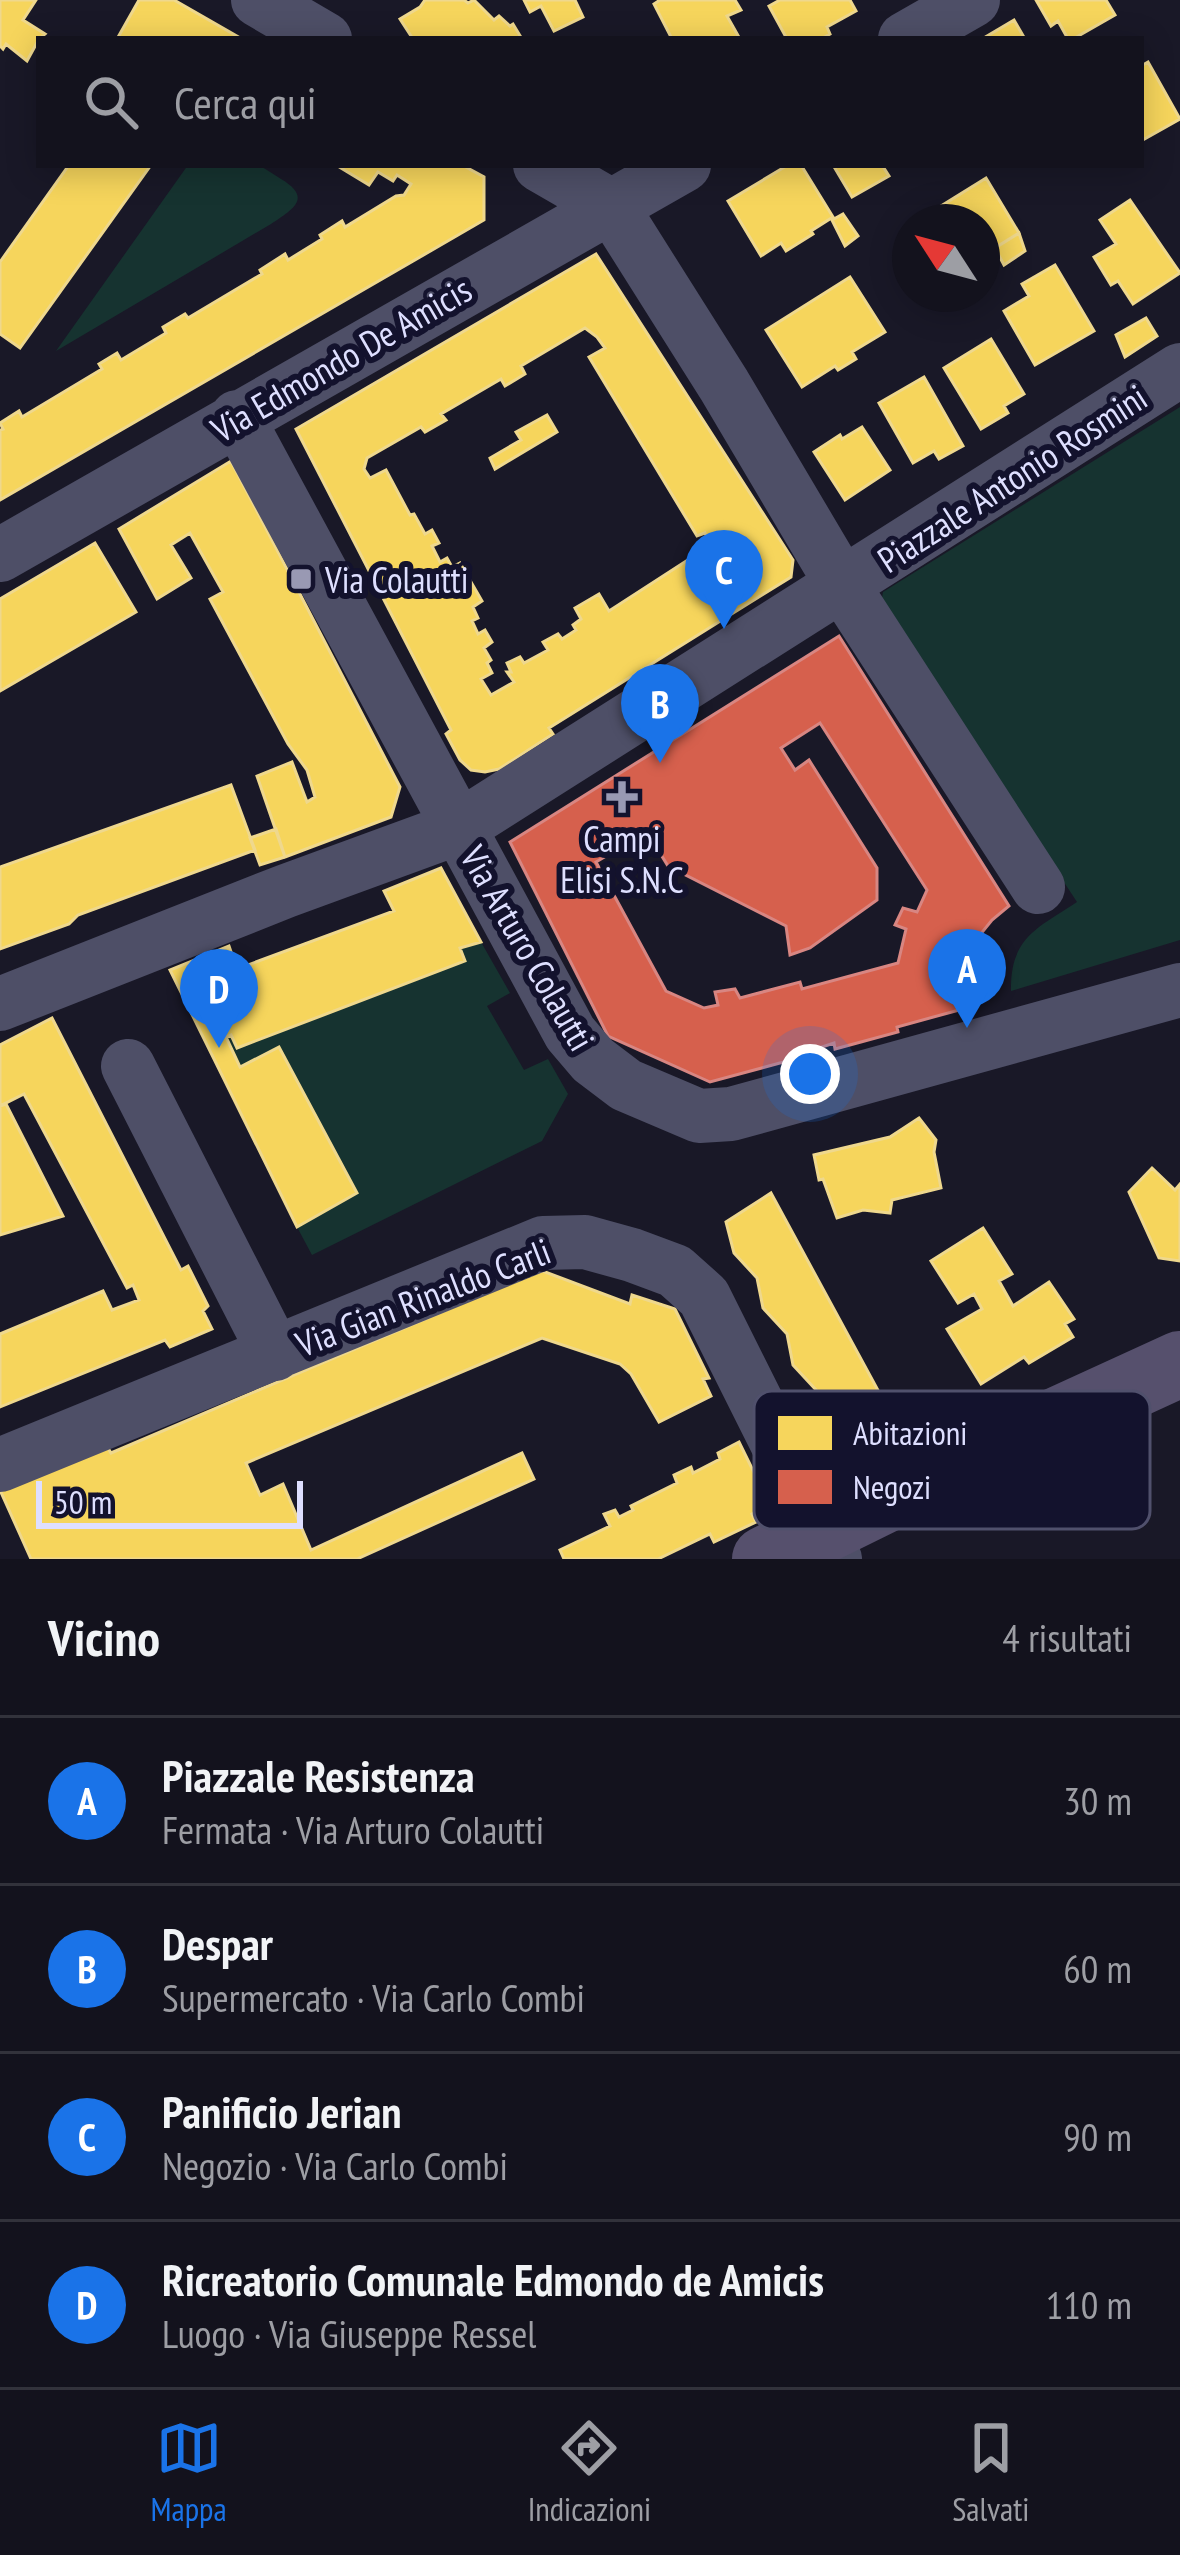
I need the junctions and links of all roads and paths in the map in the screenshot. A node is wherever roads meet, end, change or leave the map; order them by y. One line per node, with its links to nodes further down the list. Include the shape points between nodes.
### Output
1 (973, 0): 2 (street)
2 (910, 36)
3 (546, 168): 5 (street)
4 (679, 168): 5 (street, Via Edmondo De Amicis)
5 (611, 206): 7 (street, Via Edmondo De Amicis); 9 (street)
6 (1180, 370): 9 (street, Piazzale Antonio Rosmini)
7 (237, 418): 8 (street, Via Edmondo De Amicis); 10 (street, Via Arturo Colautti)
8 (0, 555)
9 (843, 586): 10 (street); 11 (street, Piazzale Antonio Rosmini)
10 (458, 828): 12 (street, Via Arturo Colautti, via 570,1033 626,1085 699,1116 731,1114); 13 (street)
11 (1038, 887)
12 (1180, 990)
13 (0, 1004)
14 (128, 1066): 15 (street)
15 (275, 1354): 18 (street, Via Gian Rinaldo Carli, via 543,1243 585,1242 675,1271 704,1297); 19 (street, Via Gian Rinaldo Carli)
16 (1180, 1364): 17 (main road)
17 (1121, 1391)
18 (754, 1420)
19 (0, 1465)
20 (841, 1529): 21 (main road)
21 (807, 1550)

